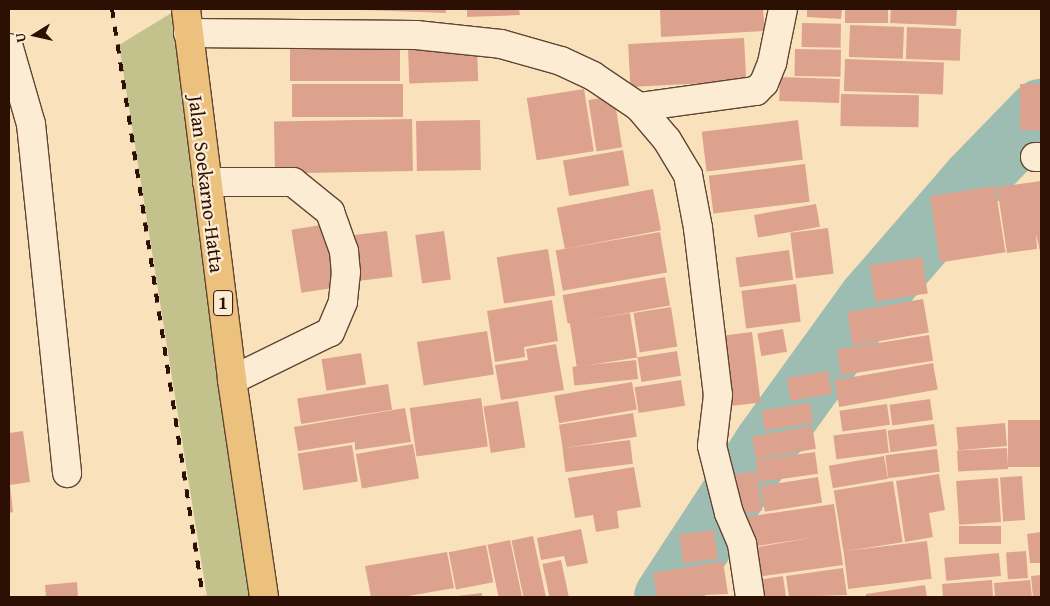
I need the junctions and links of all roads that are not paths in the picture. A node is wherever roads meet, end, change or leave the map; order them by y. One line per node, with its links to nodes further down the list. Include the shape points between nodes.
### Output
1 (783, 9): 4 (street, via 772,63 764,84 756,91)
2 (187, 21): 4 (street, via 416,35 501,44 562,61 593,76); 5 (highway, Jalan Soekarno-Hatta / 1)
3 (9, 48): 7 (street, via 31,124)
4 (639, 107): 9 (street, via 667,140 688,175 698,228 717,385 712,446 742,544)
5 (207, 182): 6 (highway, Jalan Soekarno-Hatta / 1); 6 (street, via 293,182 330,212 344,251 344,302 330,332)
6 (232, 380): 8 (highway, Jalan Soekarno-Hatta / 1)
7 (67, 473)
8 (264, 597)
9 (750, 597)

